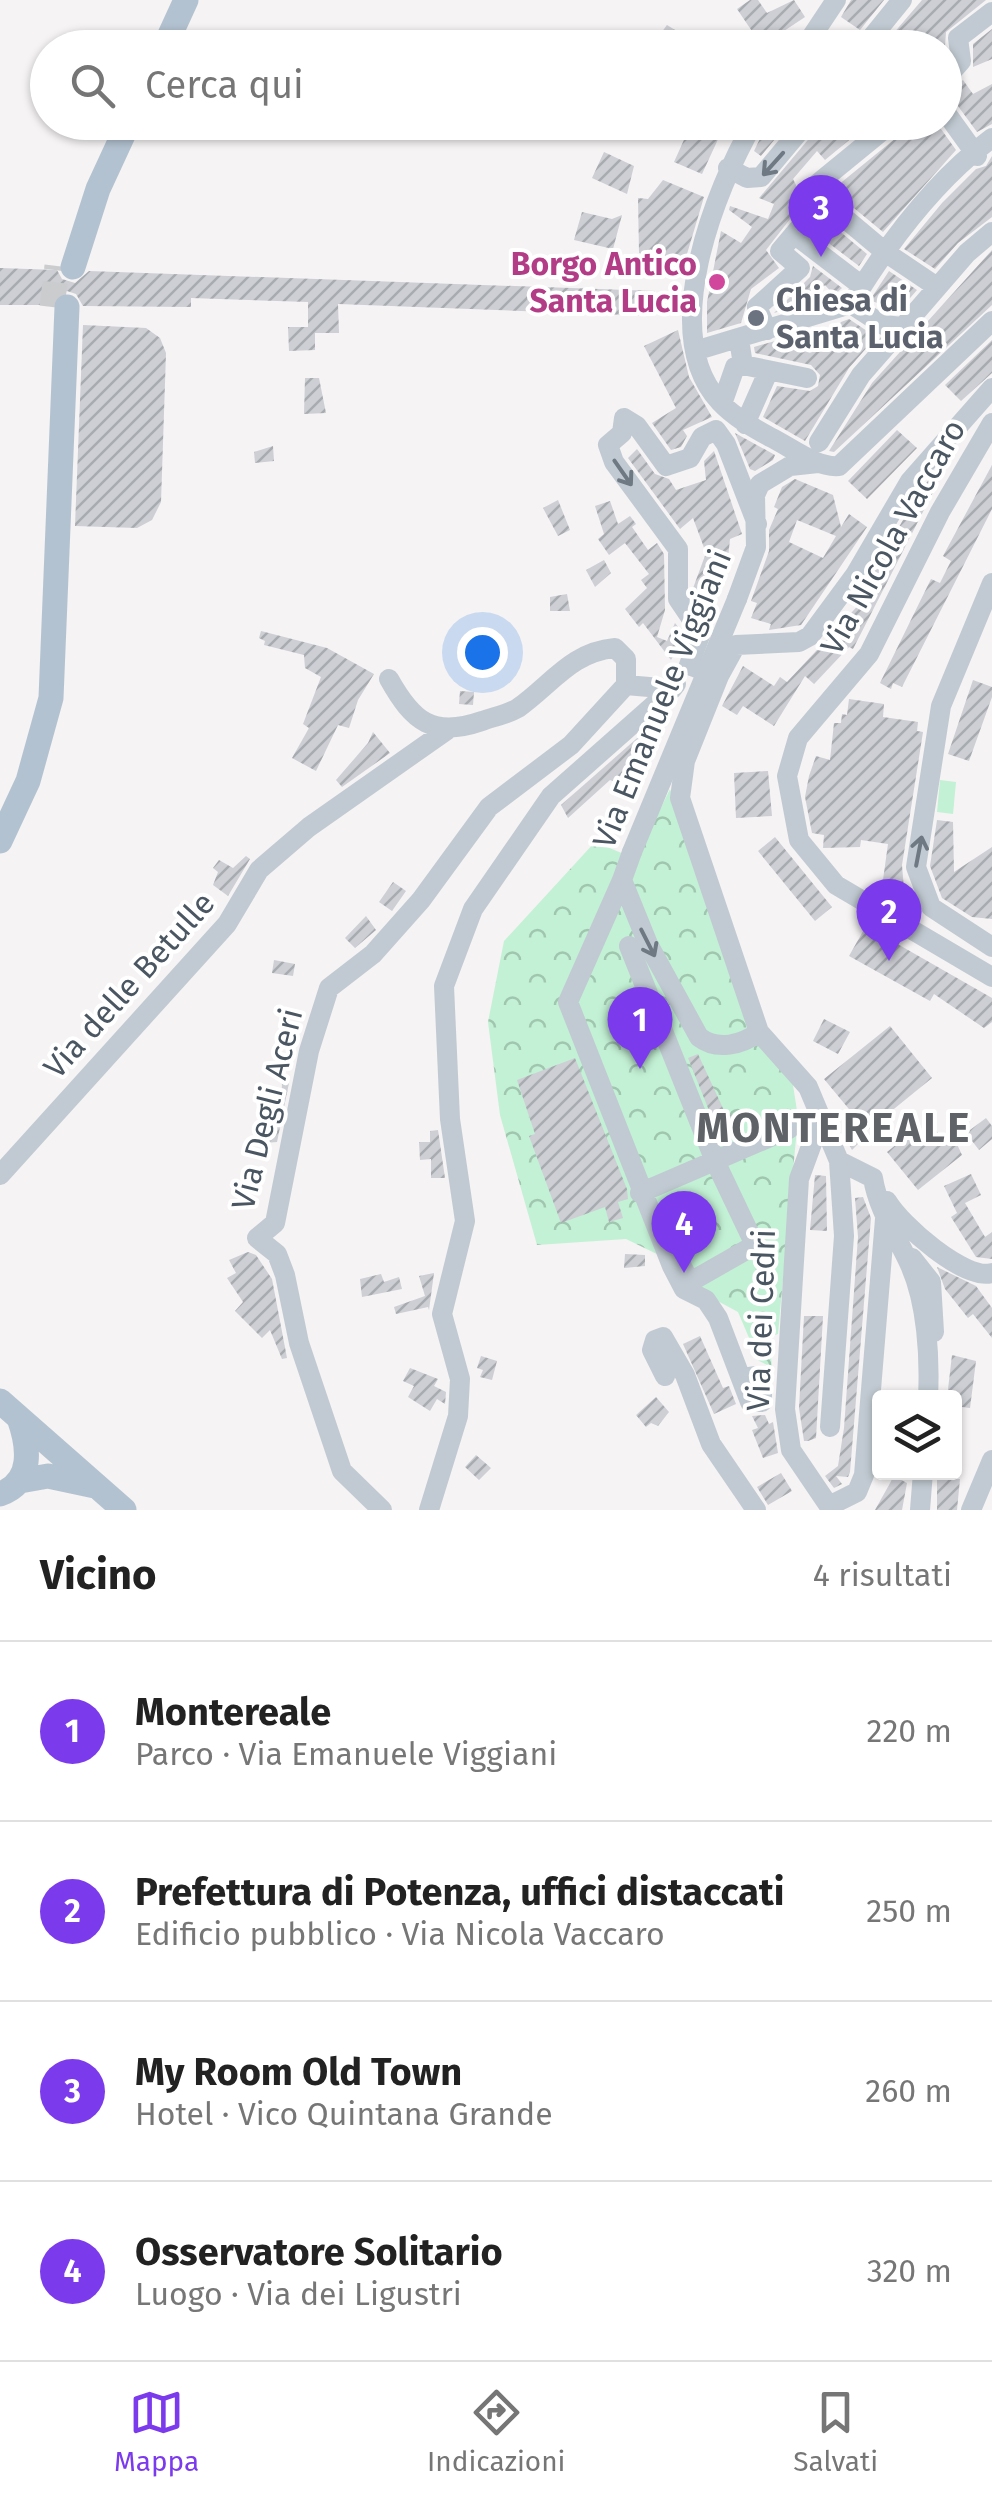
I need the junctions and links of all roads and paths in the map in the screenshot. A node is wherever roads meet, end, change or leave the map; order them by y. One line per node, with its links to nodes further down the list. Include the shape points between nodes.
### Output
1 (170, 0): 6 (main road)
2 (186, 0): 7 (main road)
3 (836, 0): 8 (street)
4 (902, 0): 9 (street)
5 (992, 12): 10 (street)
6 (156, 30)
7 (172, 30)
8 (816, 30)
9 (878, 30)
10 (962, 35)
11 (962, 135): 18 (street)
12 (992, 138): 18 (street)
13 (104, 140): 14 (main road, via 84,184 65,266)
14 (121, 140)
15 (744, 140): 19 (street)
16 (792, 140): 19 (street, one-way to 19, via 761,177)
17 (872, 140): 20 (street, via 811,189)
18 (976, 154): 23 (street, via 940,184)
19 (728, 168): 30 (street, via 690,300)
20 (823, 200): 22 (street); 23 (street)
21 (992, 232): 24 (street)
22 (794, 234): 25 (street); 28 (street, via 780,252 800,268 757,307)
23 (885, 252): 24 (street); 25 (street)
24 (937, 287): 27 (street)
25 (856, 295): 27 (street, via 883,325); 28 (street)
26 (992, 321): 38 (street, via 847,462 833,467)
27 (902, 327): 38 (street, via 853,386)
28 (767, 330): 29 (street)
29 (738, 339): 30 (street); 31 (street)
30 (698, 350): 35 (street)
31 (743, 365): 32 (street); 35 (street, via 735,367)
32 (768, 372): 33 (street); 37 (street)
33 (807, 378)
34 (992, 388): 42 (street, via 910,481 810,636 799,642 742,642)
35 (720, 402): 37 (street)
36 (992, 423): 52 (street, Via Nicola Vaccaro, via 869,654 798,738 787,776 799,840 836,886)
37 (746, 424): 38 (street)
38 (819, 452): 39 (street, Via Emanuele Viggiani, via 760,484)
39 (757, 524): 41 (street, one-way to 41, via 716,430 702,437 690,458 666,466 624,418 622,433 608,445 678,549 678,599 701,633); 49 (street, Via Emanuele Viggiani, bridge, via 738,599)
40 (992, 583): 51 (street, one-way to 40, via 931,907 916,867 941,706)
41 (689, 665): 42 (street); 45 (street)
42 (719, 676): 53 (street, via 679,780 680,798)
43 (388, 679): 46 (street, via 428,726)
44 (626, 685): 45 (street); 46 (street, Via delle Betulle, via 626,660 615,648 591,650 516,709); 76 (street, Via Degli Aceri, via 571,745 490,807 421,900 372,954 329,988 309,1052 275,1223 257,1238 281,1264 299,1343 342,1471)
45 (672, 690): 77 (street, via 551,796 473,909 444,986 450,1119 465,1221 442,1314 460,1379 458,1416)
46 (447, 730): 58 (street, Via delle Betulle, via 259,870 228,924)
47 (0, 806): 48 (main road, via 36,696 59,306 51,698 28,781)
48 (0, 840)
49 (622, 880): 53 (street, Via Emanuele Viggiani, one-way to 53, via 699,1037 732,1045); 60 (street, via 568,1002)
50 (629, 946): 56 (street)
51 (992, 947)
52 (992, 977)
53 (759, 1032): 54 (street, via 808,1087)
54 (821, 1119): 57 (street); 62 (street, Via dei Cedri, via 799,1179 785,1410 792,1450 829,1506 857,1492 864,1475)
55 (788, 1129): 56 (street)
56 (715, 1161): 60 (street); 61 (street, via 755,1245 690,1282 670,1245)
57 (839, 1161): 59 (street); 70 (street, via 844,1236)
58 (0, 1175)
59 (873, 1178): 62 (street); 64 (street, via 896,1215 934,1248 972,1274)
60 (640, 1193): 67 (street, via 684,1289 712,1309)
61 (668, 1213)
62 (886, 1218): 63 (street)
63 (901, 1248): 65 (street, via 911,1268); 65 (street, via 931,1282)
64 (992, 1273)
65 (930, 1369): 68 (street)
66 (665, 1376): 78 (street, via 652,1350 663,1337 712,1444)
67 (742, 1378)
68 (929, 1390)
69 (10, 1409): 73 (main road); 74 (main road, via 28,1454)
70 (830, 1427)
71 (992, 1460): 80 (street)
72 (923, 1480): 79 (street)
73 (95, 1486): 74 (main road, via 48,1476); 75 (main road)
74 (7, 1493)
75 (124, 1510)
76 (382, 1510)
77 (428, 1510)
78 (756, 1510)
79 (920, 1510)
80 (972, 1510)

